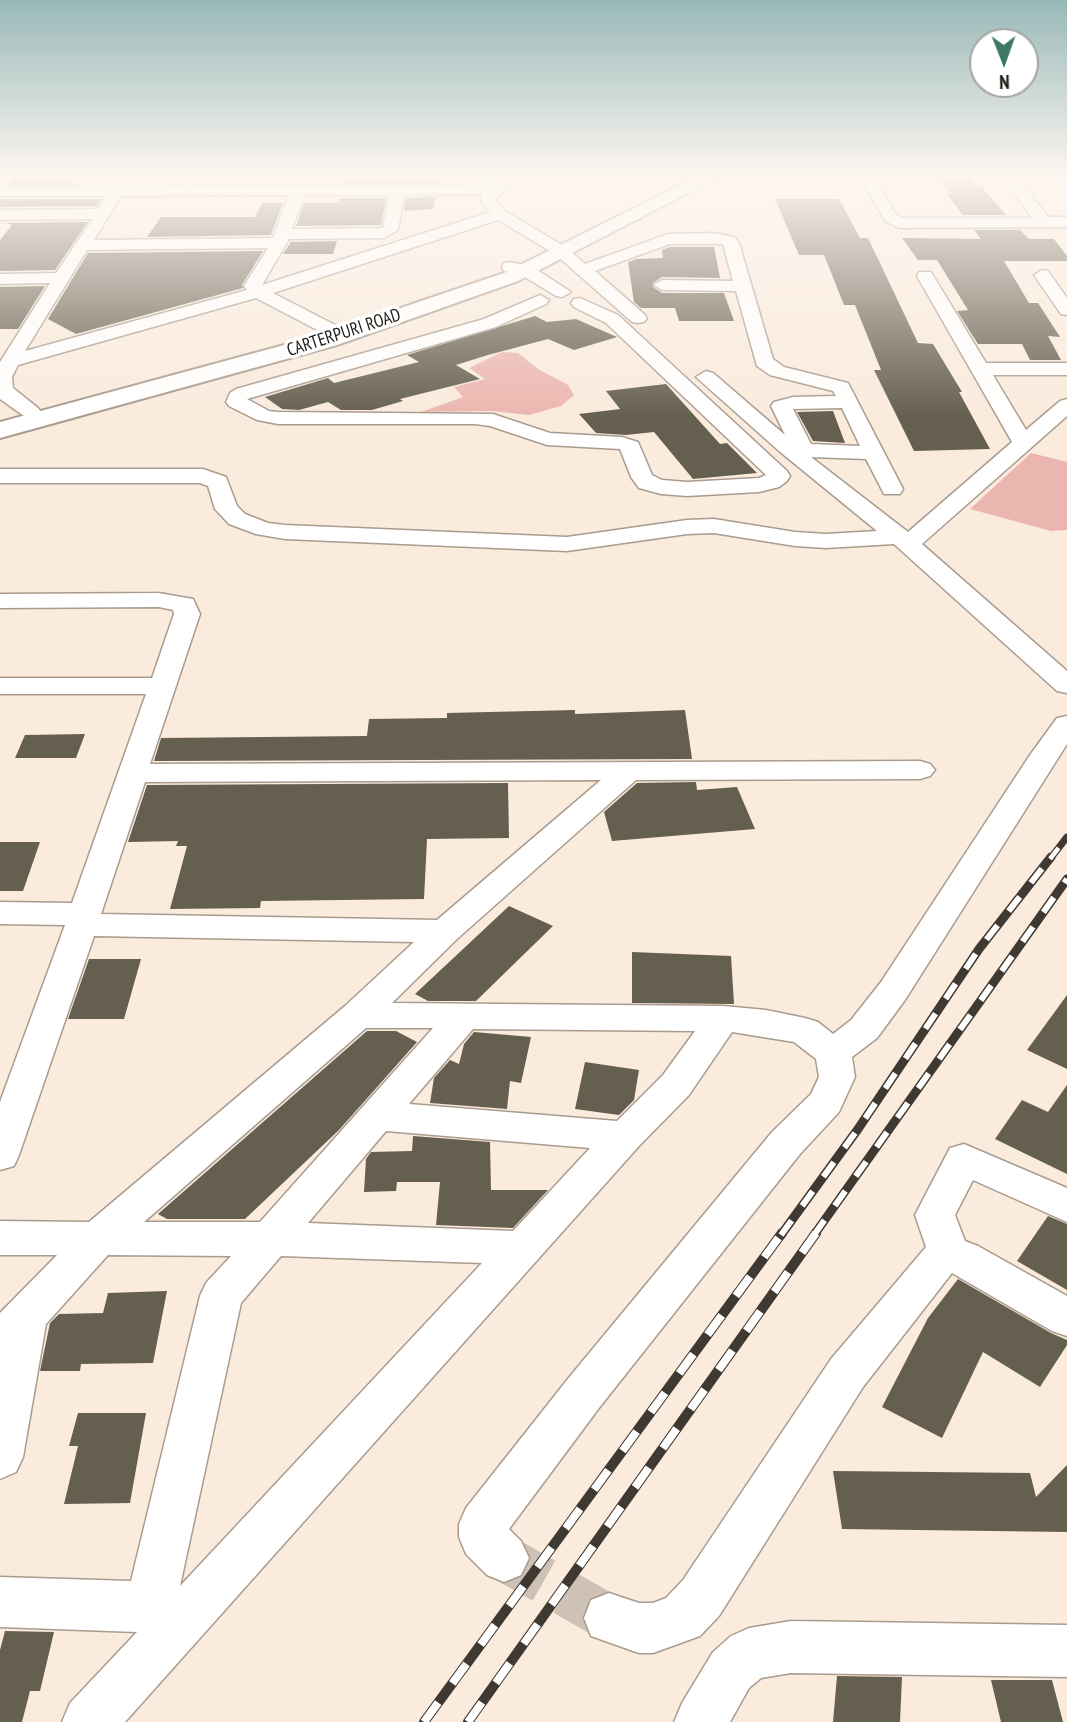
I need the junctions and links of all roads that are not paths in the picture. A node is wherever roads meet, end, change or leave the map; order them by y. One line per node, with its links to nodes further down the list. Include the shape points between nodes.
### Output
1 (75, 257): 12 (street)
2 (267, 257): 16 (street, via 253,286)
3 (365, 257): 16 (street)
4 (538, 257): 9 (main road, CARTERPURI ROAD)
5 (567, 257): 8 (street)
6 (616, 257): 8 (street)
7 (735, 257): 15 (street)
8 (583, 270): 34 (street)
9 (510, 272): 17 (street); 18 (street); 21 (main road, CARTERPURI ROAD); 29 (main road, CARTERPURI ROAD, via 329,340)
10 (1042, 275): 20 (street)
11 (925, 276): 23 (street)
12 (62, 278): 13 (street); 22 (street)
13 (0, 279)
14 (661, 280): 15 (street)
15 (742, 282): 25 (street, via 764,362 777,371 841,387)
16 (258, 292): 21 (street); 22 (street)
17 (562, 292): 18 (street); 19 (street, via 581,296)
18 (541, 298): 19 (street, via 557,306); 19 (street, via 490,323 243,393 236,401 278,418 475,418 547,439 622,443 631,446 647,483 661,487 759,485 779,476 612,319)
19 (580, 303)
20 (1067, 310)
21 (329, 329): 27 (main road, CARTERPURI ROAD)
22 (10, 361): 27 (street, via 2,377 3,388)
23 (979, 369): 24 (street); 30 (street)
24 (1067, 369)
25 (850, 402): 31 (street); 31 (street, via 781,406 806,450)
26 (1067, 405): 30 (street)
27 (31, 412): 28 (main road, CARTERPURI ROAD)
28 (0, 420)
29 (0, 430)
30 (1023, 443): 34 (street)
31 (875, 453): 33 (street)
32 (0, 476): 34 (street, via 213,478 226,509 237,519 285,532 567,544 714,526 805,540)
33 (892, 489)
34 (902, 541): 36 (street)
35 (0, 601): 38 (street, via 159,600 184,604 187,614)
36 (1067, 685)
37 (0, 686): 38 (street)
38 (162, 686): 42 (street)
39 (1067, 724): 49 (street, via 893,990 864,1030)
40 (920, 770): 41 (street)
41 (629, 771): 42 (street); 45 (street)
42 (131, 773): 44 (street)
43 (0, 914): 44 (street)
44 (83, 920): 45 (street); 52 (street)
45 (445, 931): 46 (street)
46 (358, 1015): 47 (street); 54 (street)
47 (463, 1017): 48 (street); 50 (street)
48 (723, 1019): 49 (street, via 805,1031); 51 (street, via 676,1085)
49 (832, 1053): 62 (street, via 837,1077 826,1102 786,1143 483,1524 483,1537)
50 (376, 1116): 51 (street); 56 (street)
51 (625, 1136): 57 (street)
52 (0, 1155)
53 (1067, 1206): 58 (street, via 964,1159 935,1215)
54 (99, 1237): 55 (street); 56 (street); 60 (street)
55 (0, 1238)
56 (272, 1239): 57 (street); 64 (street, via 220,1296)
57 (524, 1248): 64 (street)
58 (949, 1254): 59 (street, via 985,1269); 65 (street, via 928,1269 847,1373 701,1598 682,1618 653,1628)
59 (1067, 1318)
60 (13, 1328): 61 (street)
61 (0, 1457)
62 (504, 1558)
63 (0, 1602): 64 (street)
64 (172, 1608): 67 (street)
65 (609, 1618)
66 (1067, 1651): 68 (street, via 791,1647 749,1654 731,1670)
67 (89, 1722)
68 (701, 1722)

